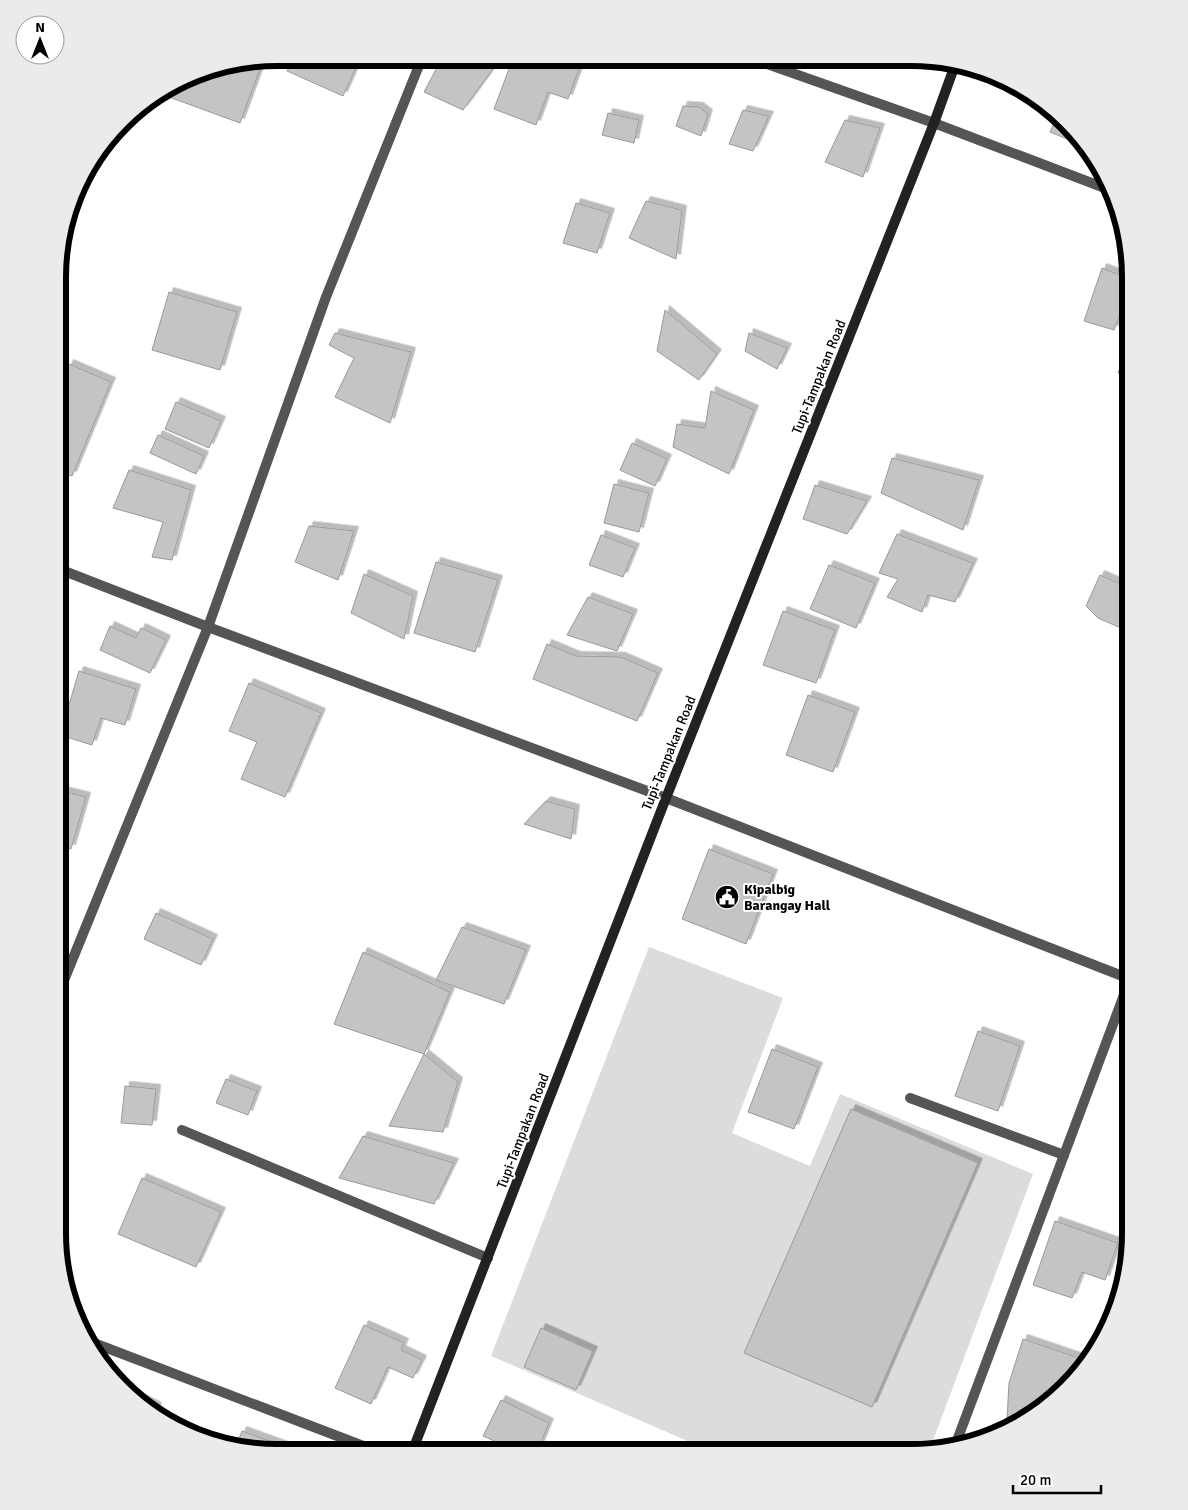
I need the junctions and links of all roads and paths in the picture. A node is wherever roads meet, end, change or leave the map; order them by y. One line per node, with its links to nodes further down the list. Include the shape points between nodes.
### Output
1 (419, 66): 7 (street, via 326,297)
2 (773, 66): 4 (street)
3 (953, 70): 4 (main road, Tupi-Tampakan Road)
4 (934, 123): 5 (street); 8 (main road, Tupi-Tampakan Road)
5 (1101, 187)
6 (66, 572): 7 (street)
7 (208, 627): 8 (street); 9 (street)
8 (666, 798): 10 (street); 15 (main road, Tupi-Tampakan Road)
9 (66, 975)
10 (1122, 976)
11 (1122, 1000): 14 (street)
12 (910, 1098): 14 (street)
13 (182, 1130): 15 (street)
14 (1064, 1155): 17 (street)
15 (488, 1258): 19 (main road, Tupi-Tampakan Road)
16 (99, 1345): 18 (street)
17 (958, 1439)
18 (358, 1444)
19 (415, 1444)

